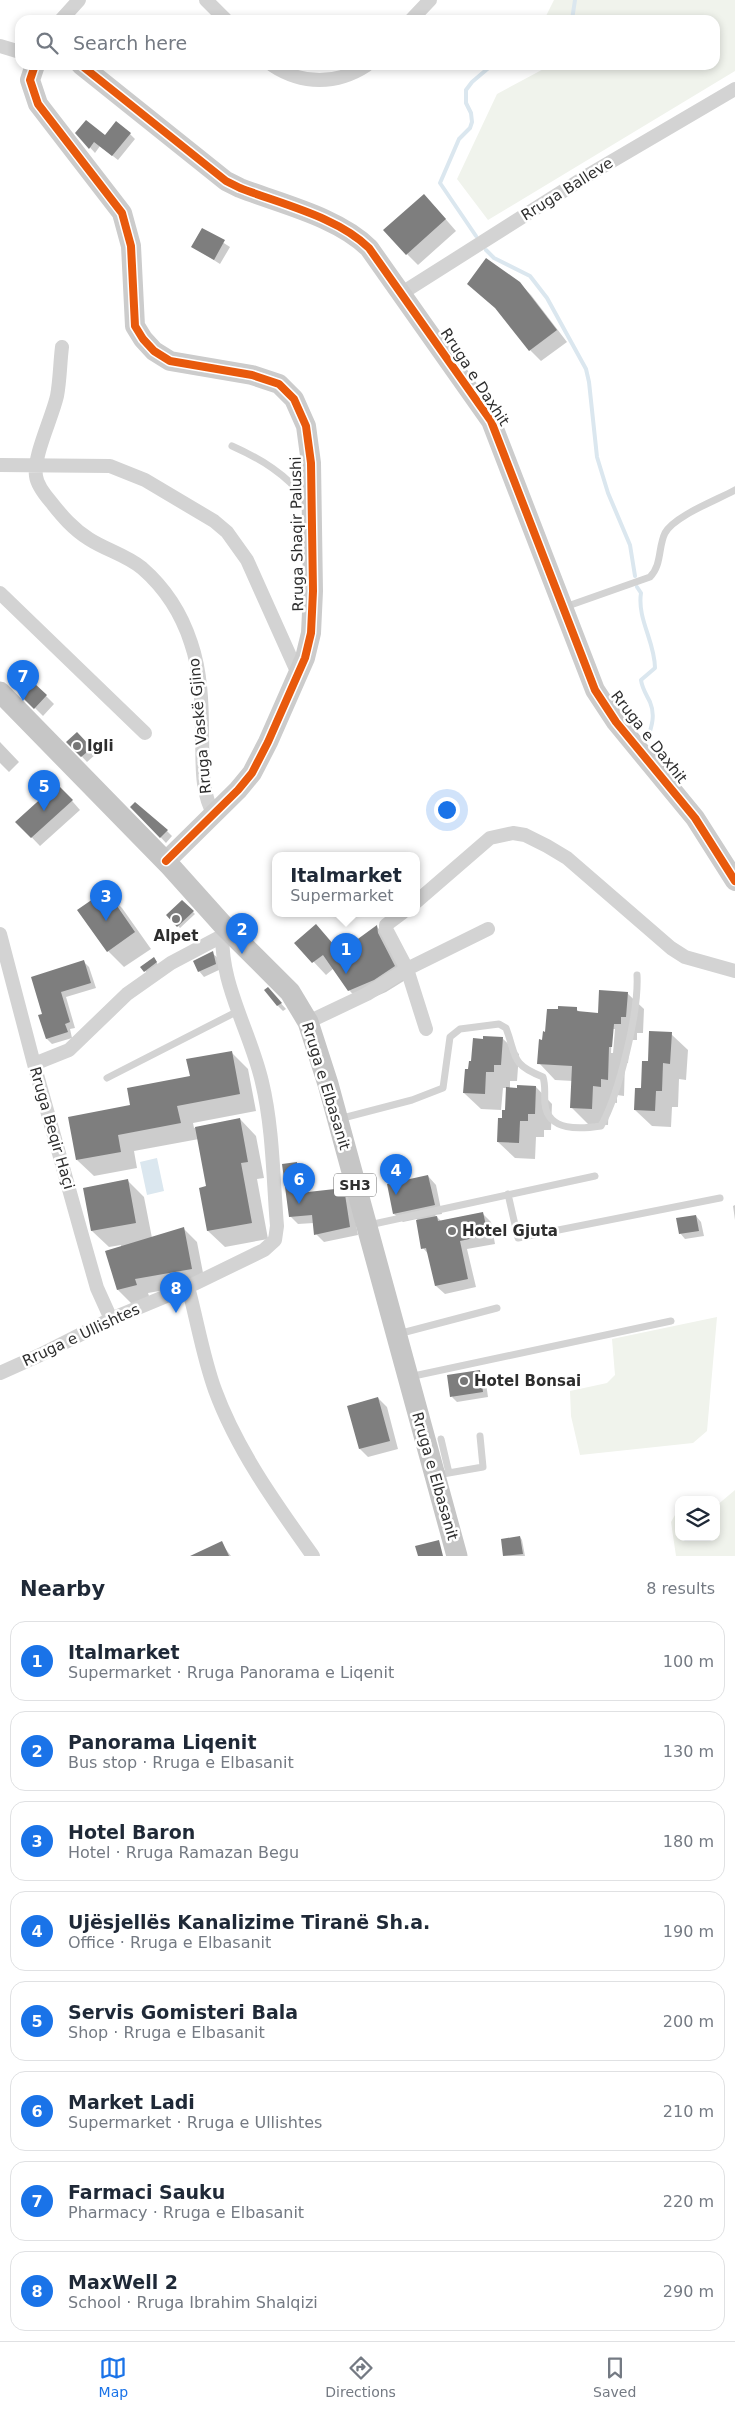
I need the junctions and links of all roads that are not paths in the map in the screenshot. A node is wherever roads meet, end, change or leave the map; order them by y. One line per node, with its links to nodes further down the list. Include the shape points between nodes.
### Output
1 (79, 0): 4 (street)
2 (206, 0): 5 (street)
3 (430, 0): 6 (street)
4 (66, 15)
5 (221, 15)
6 (416, 15)
7 (0, 46): 8 (street)
8 (15, 50)
9 (33, 70): 20 (street, Rruga Shaqir Palushi, via 30,80 38,104 122,213 131,246 136,326 143,339 170,361 252,374 288,391 306,426)
10 (86, 70): 14 (street, Rruga e Daxhit, via 226,181 332,223 359,238)
11 (281, 70): 12 (street, via 294,77 325,81)
12 (360, 70)
13 (735, 89): 14 (street, Rruga Balleve, via 590,174)
14 (402, 293): 22 (street, Rruga e Daxhit, via 491,421)
15 (62, 346): 17 (street, Rruga Vaskë Gjino, via 57,395)
16 (232, 446): 20 (lane, via 255,456 286,477)
17 (36, 464): 18 (street); 23 (street, via 110,466 145,480 214,521 227,532 247,560); 26 (street, Rruga Vaskë Gjino, via 36,478 40,486 67,522 89,539 141,568 177,610 198,667 203,777)
18 (0, 465)
19 (735, 490): 22 (lane, via 670,526 663,539 657,567 650,577)
20 (312, 509): 23 (street, Rruga Shaqir Palushi, via 311,633)
21 (0, 593): 25 (street)
22 (562, 608): 28 (street, Rruga e Daxhit, via 586,669 605,706 695,818)
23 (299, 676): 26 (street, Rruga Shaqir Palushi, via 252,773)
24 (0, 692): 27 (main road, Rruga e Elbasanit / SH3)
25 (145, 733)
26 (214, 815): 27 (street, Rruga Shaqir Palushi)
27 (166, 861): 32 (main road, Rruga e Elbasanit / SH3)
28 (735, 881)
29 (420, 899): 35 (street, via 490,838 507,834 525,835 567,858 684,957)
30 (397, 917): 34 (street, via 386,929)
31 (488, 929): 34 (street)
32 (222, 930): 37 (street, Rruga e Ullishtes, via 221,951); 38 (main road, Rruga e Elbasanit / SH3, via 290,992); 40 (street, via 127,994 69,1050)
33 (0, 934): 40 (street, Rruga Beqir Haçi)
34 (407, 969): 38 (street, via 367,994); 39 (street)
35 (735, 972)
36 (637, 975): 42 (lane, via 638,993 632,1028 608,1113 601,1126 586,1129 564,1127 553,1121 545,1106 547,1090 543,1077 516,1062 506,1028 499,1024 460,1029 450,1037 443,1088 412,1100)
37 (238, 1011): 41 (lane); 47 (street, Rruga e Ullishtes, via 258,1064 266,1100 277,1233 264,1250)
38 (308, 1022): 42 (main road, Rruga e Elbasanit / SH3)
39 (426, 1029)
40 (34, 1064): 49 (street, Rruga Beqir Haçi, via 97,1288)
41 (107, 1078)
42 (337, 1120): 46 (main road, Rruga e Elbasanit / SH3)
43 (596, 1176): 44 (lane)
44 (508, 1194): 45 (lane, via 518,1238); 46 (lane)
45 (720, 1198)
46 (366, 1226): 51 (main road, Rruga e Elbasanit / SH3)
47 (188, 1287): 49 (street, Rruga e Ullishtes); 57 (street, via 214,1389 236,1436)
48 (497, 1308): 51 (lane)
49 (111, 1319): 52 (street, Rruga e Ullishtes)
50 (671, 1321): 53 (lane)
51 (395, 1335): 53 (main road, Rruga e Elbasanit / SH3)
52 (0, 1373)
53 (407, 1377): 56 (main road, Rruga e Elbasanit / SH3)
54 (480, 1436): 56 (lane, via 483,1467)
55 (441, 1439): 56 (lane)
56 (442, 1474): 58 (main road, Rruga e Elbasanit / SH3)
57 (313, 1556)
58 (457, 1556)

